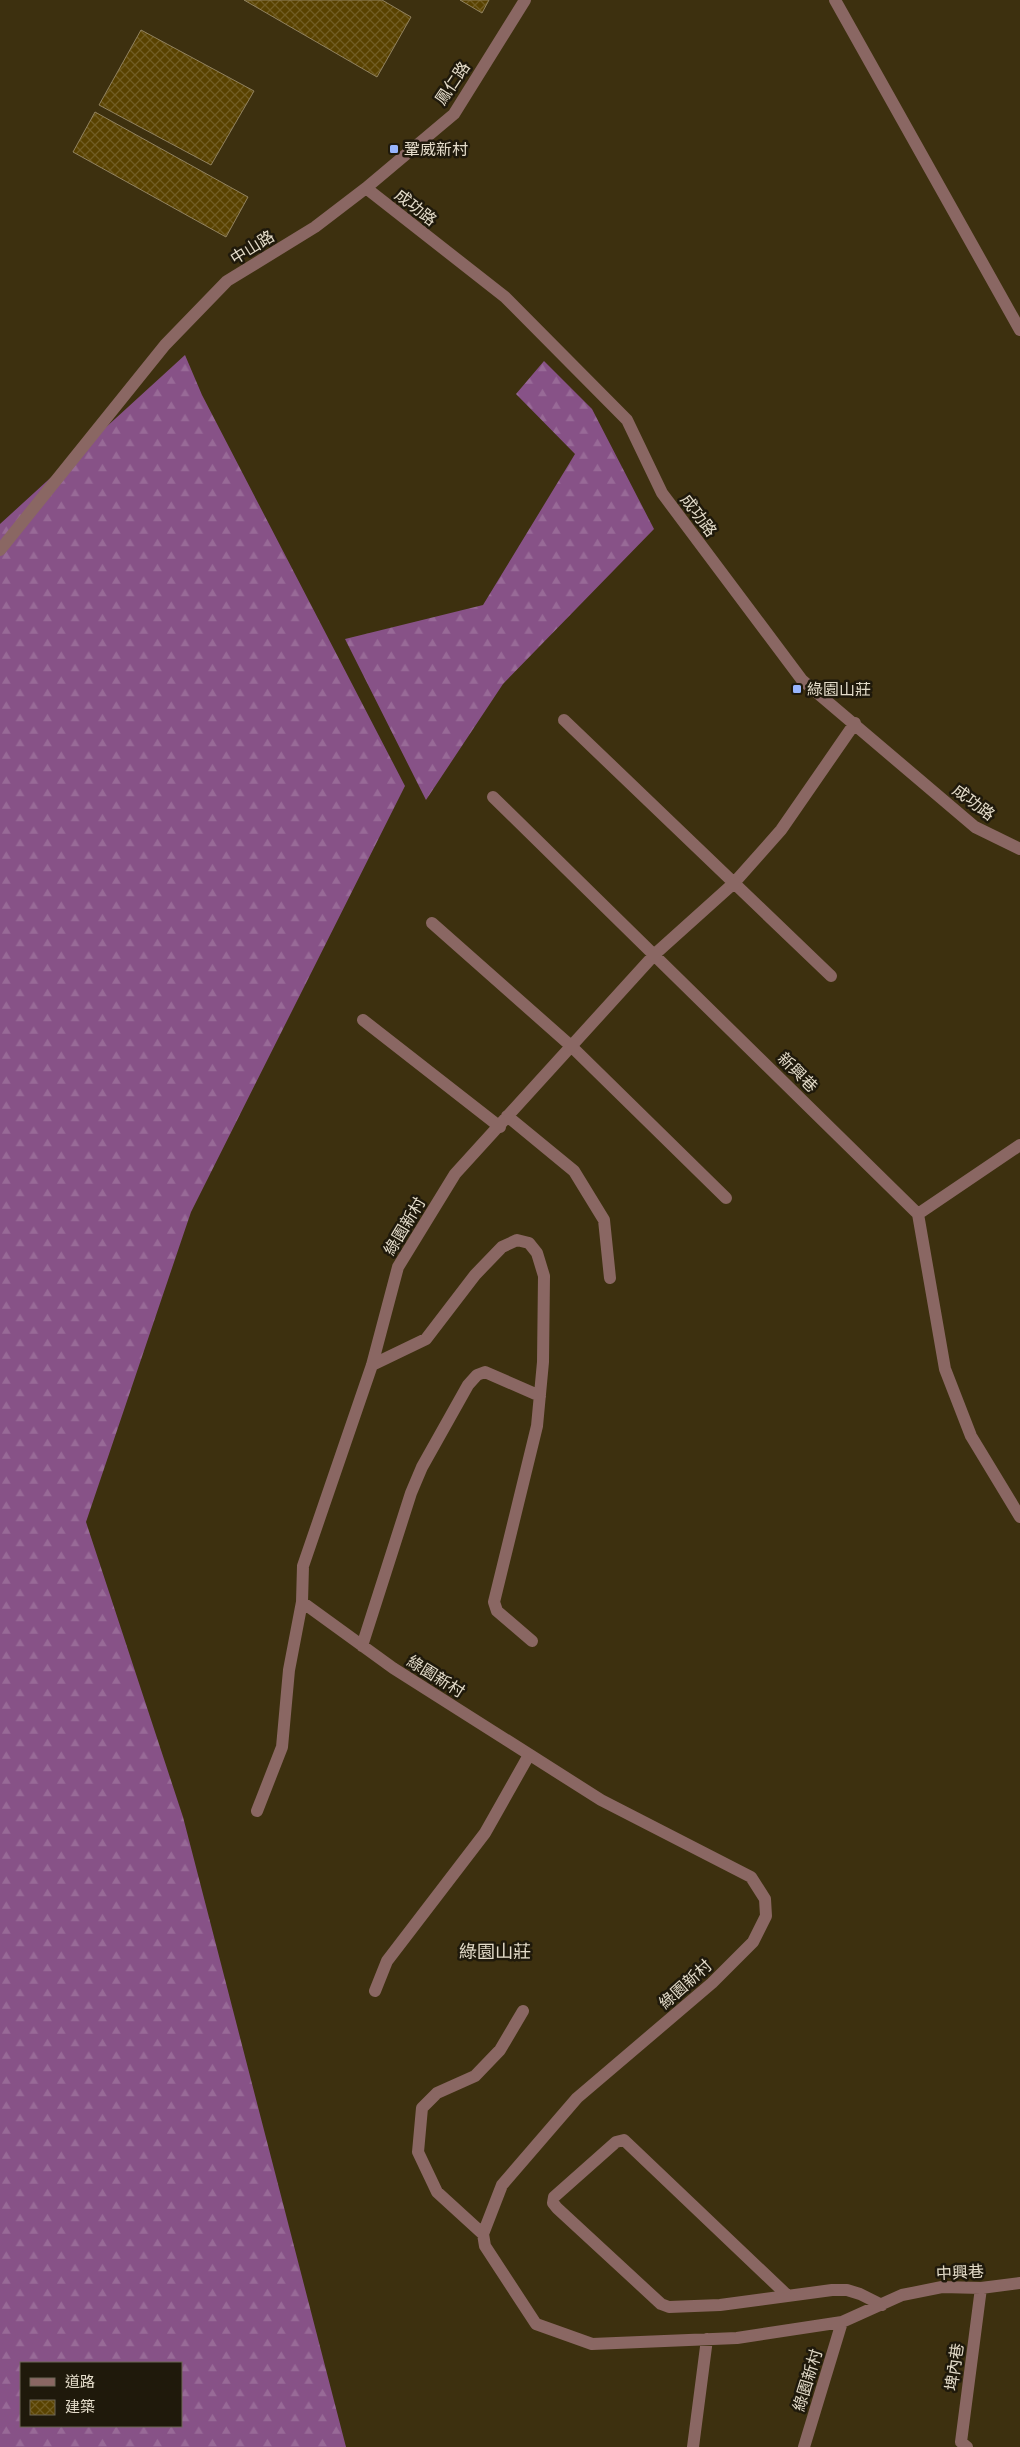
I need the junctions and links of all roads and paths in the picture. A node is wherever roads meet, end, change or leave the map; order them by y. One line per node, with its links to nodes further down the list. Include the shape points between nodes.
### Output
1 (525, 0): 3 (street, 鳳仁路, via 454,114)
2 (835, 0): 4 (street)
3 (366, 188): 5 (street, 中山路, via 315,227 227,281 165,345); 7 (street, 成功路, via 505,298 627,420 662,493 802,680)
4 (1020, 330)
5 (0, 550)
6 (564, 720): 10 (street)
7 (855, 723): 9 (street, 成功路, via 974,827); 10 (street, via 781,830)
8 (493, 797): 12 (street, 新興巷)
9 (1020, 850)
10 (734, 883): 12 (street); 13 (street)
11 (432, 923): 15 (street)
12 (655, 954): 15 (street); 20 (street, 新興巷)
13 (831, 976)
14 (363, 1020): 17 (street)
15 (571, 1046): 16 (street, 綠園新村); 19 (street)
16 (508, 1116): 17 (street, 綠園新村); 21 (street, via 574,1171 604,1220)
17 (500, 1127): 22 (street, 綠園新村, via 455,1174 398,1267)
18 (1020, 1145): 20 (street)
19 (726, 1198)
20 (918, 1214): 24 (street, via 945,1369 971,1436)
21 (610, 1278)
22 (372, 1365): 23 (street, via 426,1340 475,1275 502,1247 517,1240 529,1243 537,1253 544,1276); 25 (street, 綠園新村, via 303,1566)
23 (540, 1396): 26 (street, via 537,1426 494,1602 497,1611); 27 (street, via 485,1372 468,1384 411,1492)
24 (1020, 1516)
25 (302, 1602): 27 (street, 綠園新村); 29 (street, 綠園新村, via 289,1670 282,1747)
26 (532, 1641)
27 (362, 1646): 28 (street, 綠園新村)
28 (529, 1755): 30 (street, via 485,1833 387,1961); 32 (street, 綠園新村, via 601,1800 751,1877 765,1899 766,1916 753,1942 712,1983 577,2098 502,2185)
29 (257, 1811)
30 (375, 1991)
31 (523, 2011): 32 (street, via 500,2050 475,2076 437,2092 422,2108 418,2152 437,2192)
32 (483, 2234): 39 (street, 綠園新村, via 485,2246 494,2262 536,2324 592,2344)
33 (1020, 2283): 34 (street, 中興巷)
34 (981, 2288): 36 (street, 中興巷, via 942,2287); 42 (street, 埤內巷, via 961,2442)
35 (788, 2296): 35 (street, via 624,2140 616,2142 554,2196 557,2208 661,2304 669,2307 720,2305); 37 (street, via 847,2290)
36 (902, 2296): 37 (street, 綠園新村)
37 (882, 2304): 38 (street, 綠園新村)
38 (842, 2322): 39 (street, 綠園新村, via 737,2338); 41 (street, 綠園新村)
39 (707, 2339): 40 (street)
40 (693, 2447)
41 (804, 2447)
42 (967, 2447)

